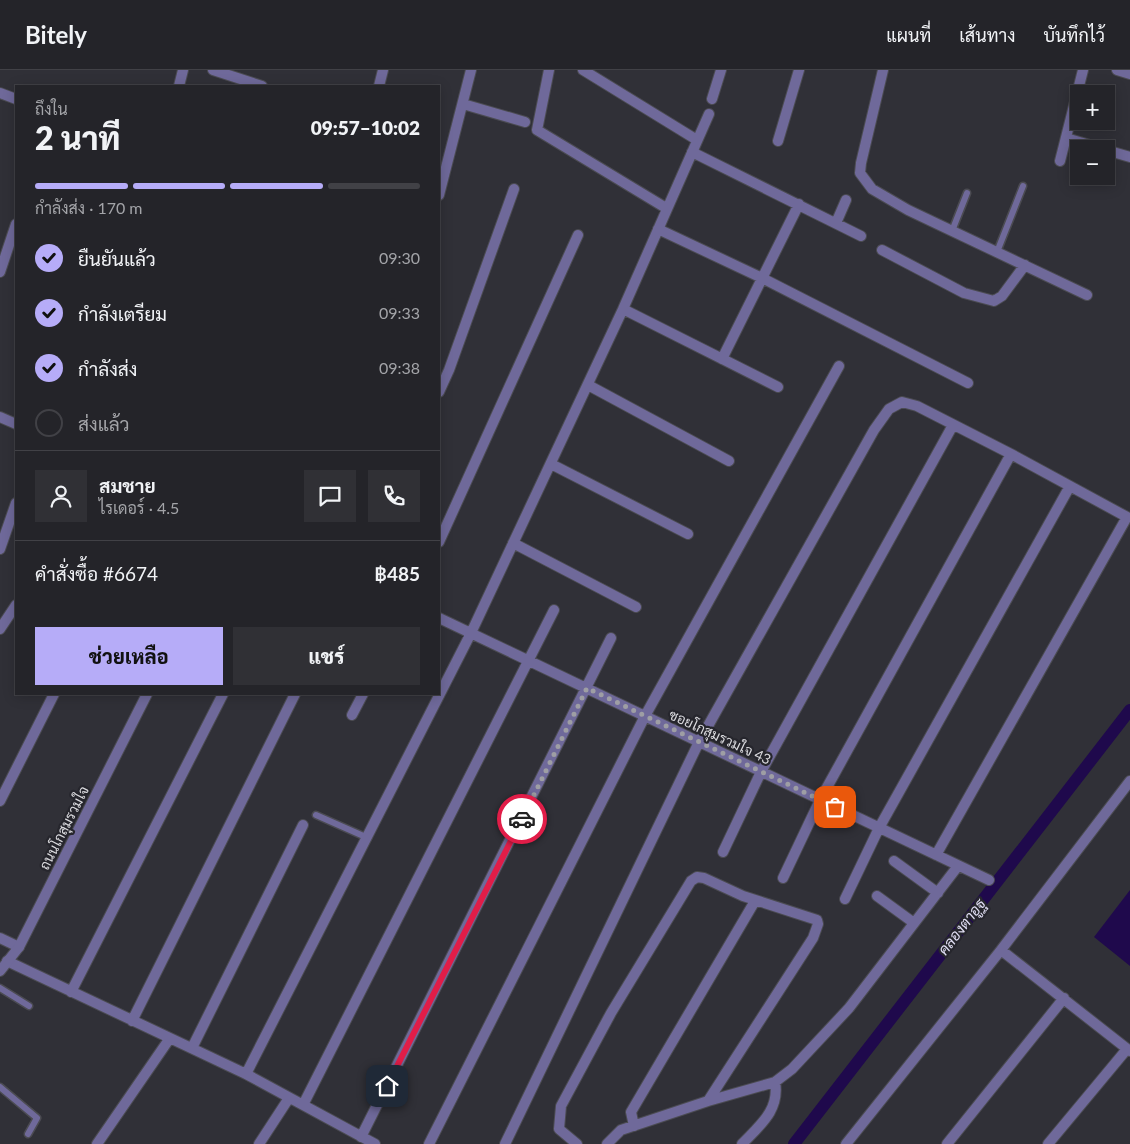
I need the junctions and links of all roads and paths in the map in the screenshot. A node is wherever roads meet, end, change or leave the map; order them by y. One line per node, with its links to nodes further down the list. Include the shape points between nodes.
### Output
1 (183, 70): 13 (street)
2 (213, 70): 14 (street)
3 (383, 70): 15 (street)
4 (471, 70): 19 (street)
5 (549, 70): 36 (street, via 537,130)
6 (583, 70): 23 (street)
7 (721, 70): 18 (street)
8 (799, 70): 25 (street)
9 (883, 70): 40 (street, via 860,173 872,190)
10 (1084, 70): 22 (street)
11 (1117, 70): 12 (street)
12 (1130, 74)
13 (178, 85)
14 (259, 85)
15 (379, 85)
16 (0, 93): 17 (street)
17 (15, 99)
18 (712, 99)
19 (463, 104): 21 (street); 32 (street)
20 (709, 114): 23 (street)
21 (525, 122)
22 (1066, 138): 24 (street); 29 (street)
23 (697, 140): 26 (street)
24 (1073, 140)
25 (778, 141)
26 (692, 152): 35 (street); 36 (street)
27 (1115, 152): 28 (street)
28 (1130, 157)
29 (1060, 160)
30 (1023, 186): 44 (lane)
31 (514, 189): 55 (street)
32 (440, 191)
33 (967, 193): 40 (lane)
34 (846, 200): 37 (street)
35 (798, 204): 37 (street); 47 (street)
36 (666, 208): 39 (street)
37 (836, 223): 42 (street)
38 (15, 227): 46 (street)
39 (658, 229): 47 (street); 49 (street)
40 (952, 230): 44 (street)
41 (578, 235): 65 (street)
42 (861, 236)
43 (882, 250): 45 (street, via 964,293 994,300 1002,296)
44 (997, 252): 45 (street)
45 (1025, 265): 48 (street)
46 (0, 272)
47 (762, 278): 50 (street); 52 (street)
48 (1087, 295)
49 (623, 309): 50 (street); 53 (street)
50 (722, 359): 54 (street)
51 (840, 366): 85 (street)
52 (968, 383)
53 (588, 385): 60 (street); 61 (street)
54 (778, 387)
55 (440, 390)
56 (0, 418): 57 (street)
57 (15, 424)
58 (953, 426): 59 (street); 86 (street, via 910,403 894,405 882,418); 87 (street)
59 (1011, 454): 62 (street); 89 (street)
60 (729, 461)
61 (551, 464): 64 (street); 66 (street)
62 (1070, 486): 93 (street); 96 (street, via 1127,517)
63 (15, 506): 67 (street)
64 (688, 534)
65 (440, 540)
66 (513, 543): 69 (street); 73 (street)
67 (0, 549)
68 (15, 606): 72 (street)
69 (636, 607)
70 (554, 610): 75 (street)
71 (440, 618): 73 (street, ซอยโกสุมรวมใจ 43)
72 (0, 629)
73 (471, 633): 75 (street, ซอยโกสุมรวมใจ 43); 83 (street)
74 (611, 638): 76 (street)
75 (529, 661): 76 (street, ซอยโกสุมรวมใจ 43); 124 (street)
76 (587, 688): 85 (street, ซอยโกสุมรวมใจ 43); 127 (street)
77 (53, 695): 90 (street)
78 (146, 695): 107 (street, ถนนโกสุมรวมใจ)
79 (222, 695): 112 (street)
80 (295, 695): 115 (street)
81 (362, 695): 84 (street)
82 (440, 695): 94 (street)
83 (440, 695)
84 (352, 715)
85 (645, 716): 86 (street, ซอยโกสุมรวมใจ 43); 131 (street)
86 (699, 742): 87 (street, ซอยโกสุมรวมใจ 43); 132 (street)
87 (761, 772): 89 (street, ซอยโกสุมรวมใจ 43); 95 (street)
88 (1130, 781): 108 (street)
89 (820, 800): 93 (street, ซอยโกสุมรวมใจ 43); 99 (street)
90 (0, 801)
91 (316, 815): 94 (lane)
92 (303, 825): 117 (street)
93 (879, 828): 96 (street, ซอยโกสุมรวมใจ 43); 103 (street)
94 (368, 838): 119 (street)
95 (723, 852)
96 (936, 855): 98 (street, ซอยโกสุมรวมใจ 43)
97 (894, 861): 101 (street)
98 (958, 866): 100 (street, ซอยโกสุมรวมใจ 43); 101 (street)
99 (783, 878)
100 (989, 880)
101 (938, 893): 105 (street)
102 (877, 896): 105 (street)
103 (845, 899)
104 (755, 901): 123 (street, via 816,920 817,930); 125 (street, via 631,1112); 133 (street, via 704,878 697,877 691,881 611,1013 560,1106 559,1129)
105 (914, 923): 120 (street, via 849,1008 808,1054)
106 (0, 938): 107 (street)
107 (19, 947): 109 (street, ถนนโกสุมรวมใจ)
108 (1001, 950): 113 (street); 136 (street)
109 (8, 961): 110 (street, ถนนโกสุมรวมใจ); 112 (street)
110 (0, 971)
111 (0, 988): 114 (lane)
112 (71, 992): 115 (street)
113 (1064, 998): 118 (street); 137 (street)
114 (29, 1006)
115 (132, 1021): 116 (street)
116 (170, 1038): 117 (street); 128 (street)
117 (192, 1048): 119 (street)
118 (1129, 1050): 138 (street)
119 (246, 1074): 122 (street)
120 (775, 1082): 123 (street); 135 (street, via 777,1093 772,1111)
121 (0, 1087): 126 (lane, via 36,1118)
122 (290, 1098): 124 (street); 129 (street)
123 (708, 1101): 125 (street)
124 (304, 1103): 127 (street)
125 (634, 1126): 134 (street, via 621,1130)
126 (28, 1134)
127 (361, 1138): 130 (street)
128 (97, 1144)
129 (259, 1144)
130 (375, 1144)
131 (429, 1144)
132 (505, 1144)
133 (577, 1144)
134 (607, 1144)
135 (742, 1144)
136 (846, 1144)
137 (947, 1144)
138 (1048, 1144)

